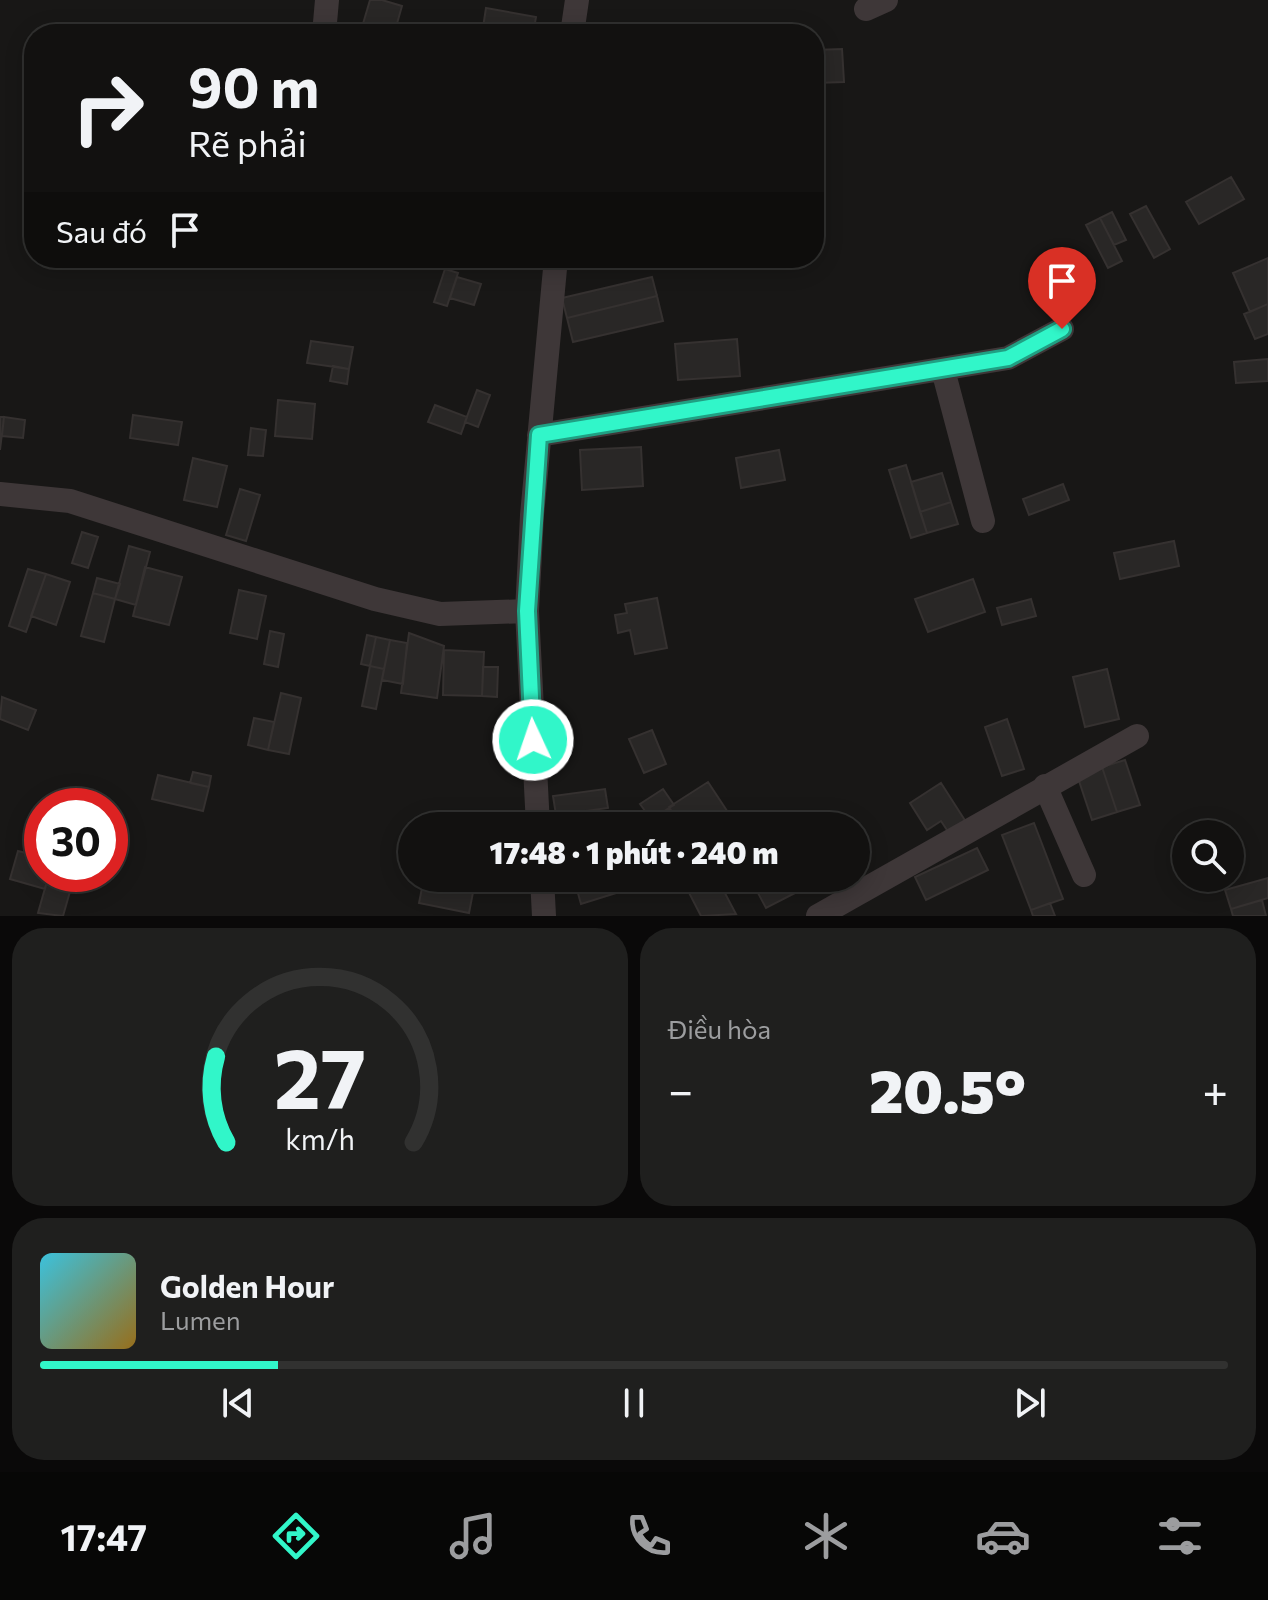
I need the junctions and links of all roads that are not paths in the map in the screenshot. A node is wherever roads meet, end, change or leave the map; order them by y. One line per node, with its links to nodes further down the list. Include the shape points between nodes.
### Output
1 (327, 0): 3 (street)
2 (577, 0): 4 (street)
3 (325, 24)
4 (573, 24)
5 (555, 268): 8 (street)
6 (1062, 329): 7 (street, via 1008,358)
7 (943, 370): 8 (street); 10 (street)
8 (539, 435): 11 (street)
9 (0, 494): 11 (street, via 70,501 375,599 440,614)
10 (983, 521)
11 (527, 611): 14 (street)
12 (1137, 736): 13 (street)
13 (1045, 786): 15 (street); 18 (street)
14 (537, 812)
15 (1084, 875)
16 (543, 892): 17 (street)
17 (544, 916)
18 (818, 916)

